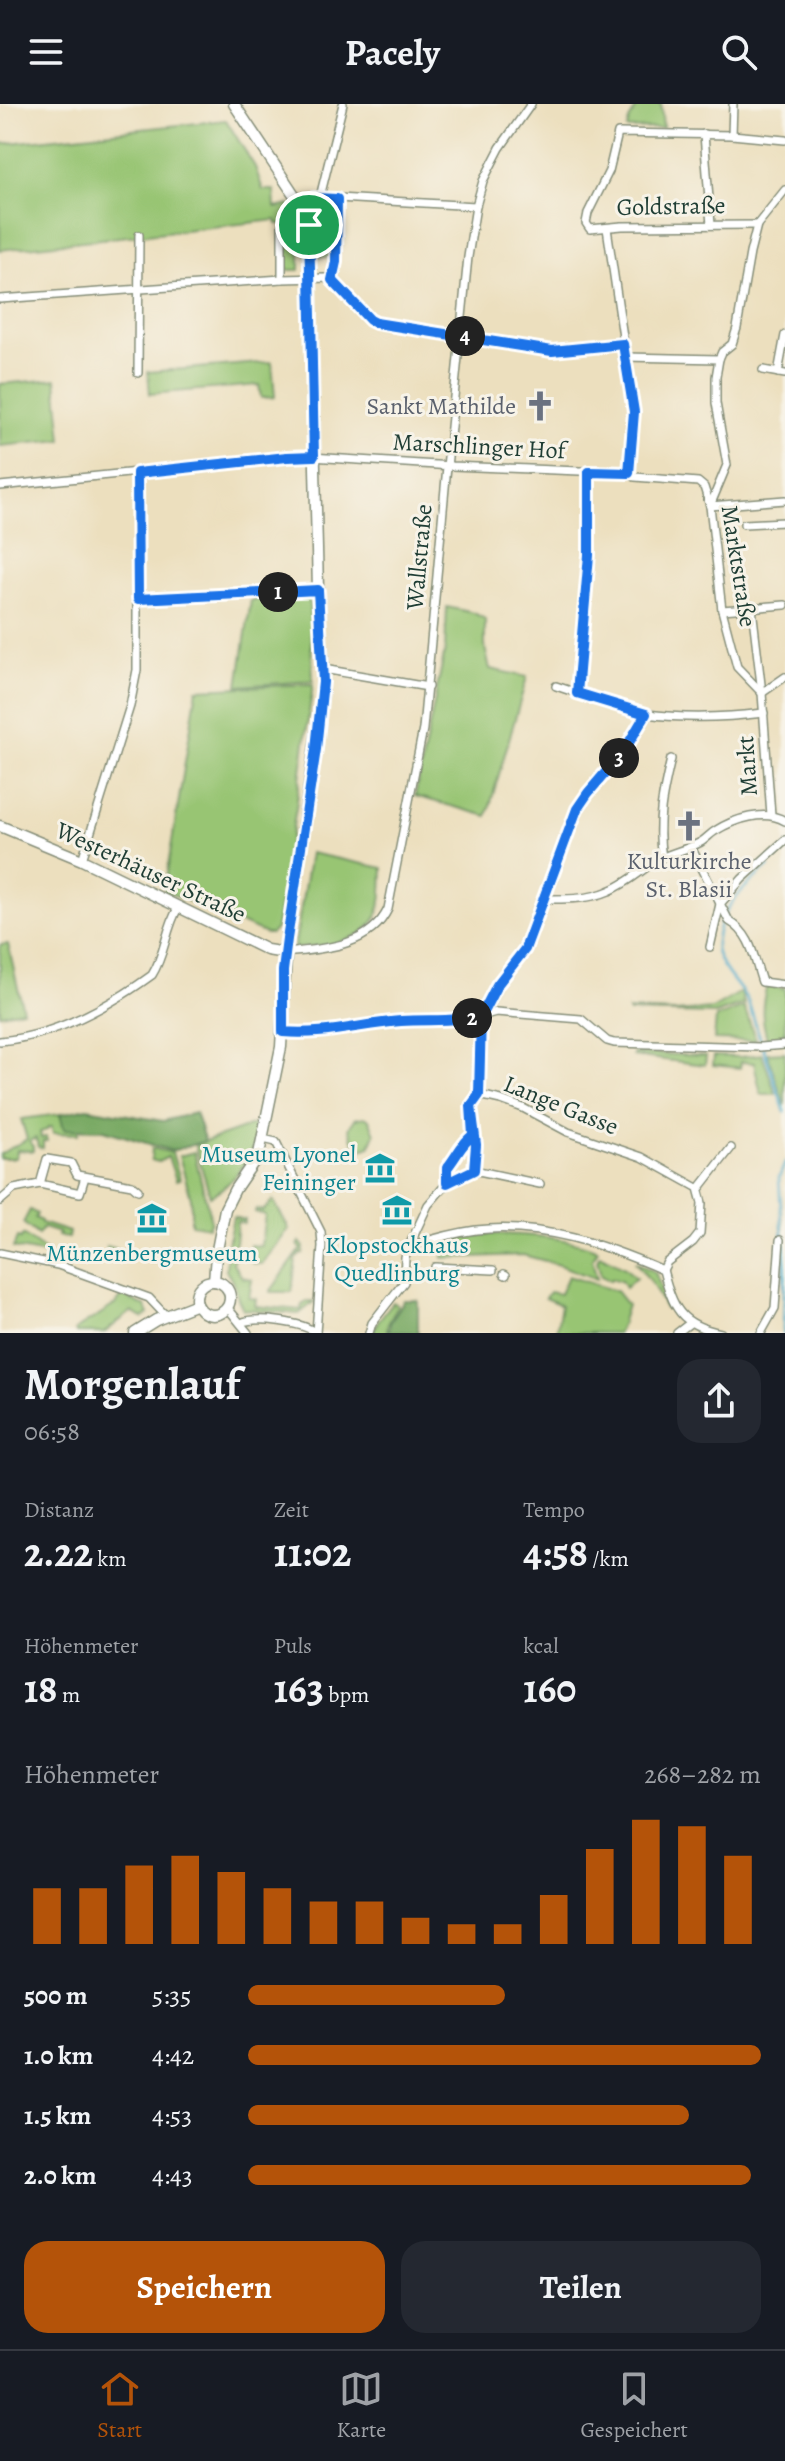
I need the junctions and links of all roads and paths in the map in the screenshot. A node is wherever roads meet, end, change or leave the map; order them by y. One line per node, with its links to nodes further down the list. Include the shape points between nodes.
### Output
1 (234, 104): 11 (main road)
2 (343, 104): 9 (street)
3 (531, 104): 12 (street, Wallstraße, via 500,148)
4 (733, 104): 6 (street)
5 (704, 134): 6 (street); 14 (street); 16 (street, Goldstraße, via 618,133 586,226)
6 (732, 135): 7 (street)
7 (785, 140)
8 (785, 192): 15 (street)
9 (320, 197): 10 (street); 11 (street)
10 (337, 199): 12 (street); 20 (street)
11 (301, 205): 18 (main road, via 309,225)
12 (476, 206): 24 (street, Wallstraße)
13 (282, 225): 19 (street)
14 (711, 225): 15 (street, Goldstraße); 16 (street, Goldstraße)
15 (757, 225): 27 (street, via 737,328)
16 (607, 228): 25 (street)
17 (139, 235): 21 (street)
18 (309, 278): 19 (street); 20 (street); 31 (main road)
19 (282, 279): 21 (street)
20 (332, 280): 24 (street, via 376,323)
21 (140, 288): 22 (street); 29 (street)
22 (0, 299)
23 (785, 335): 30 (street)
24 (461, 336): 25 (street, via 552,351); 32 (street, Wallstraße)
25 (623, 344): 26 (street)
26 (625, 357): 27 (street); 35 (street, via 634,412)
27 (719, 359): 39 (street, via 716,403 727,465)
28 (763, 370): 30 (street)
29 (138, 373)
30 (782, 373)
31 (314, 456): 32 (street, Marschlinger Hof); 34 (street, Marschlinger Hof); 42 (main road)
32 (447, 466): 33 (street, Marschlinger Hof); 50 (street, Wallstraße)
33 (589, 472): 35 (street, Marschlinger Hof); 51 (street, via 589,555)
34 (137, 473): 37 (street, Marschlinger Hof); 43 (street)
35 (629, 473): 36 (street, Marschlinger Hof)
36 (689, 480): 39 (street, Marktstraße, via 704,487)
37 (0, 486)
38 (785, 500): 39 (street)
39 (710, 506): 46 (street, Marktstraße)
40 (785, 522): 41 (street)
41 (744, 524)
42 (318, 590): 43 (street); 47 (main road)
43 (138, 599): 62 (street, via 137,670 130,706)
44 (785, 605): 45 (street)
45 (752, 608): 46 (street); 52 (street, Markt)
46 (722, 610): 52 (street, Marktstraße, via 737,667)
47 (323, 669): 50 (street); 67 (main road)
48 (785, 677): 52 (street)
49 (556, 686): 51 (street, Markt)
50 (428, 687): 67 (street, Wallstraße, via 383,919 349,942)
51 (577, 693): 54 (street, Markt)
52 (762, 693): 53 (street, Markt)
53 (764, 713): 54 (street, Markt, via 725,718); 56 (street, Markt)
54 (646, 714): 63 (street, via 577,809)
55 (671, 759): 61 (street, via 659,808)
56 (771, 815): 57 (street); 60 (street, via 725,826)
57 (785, 821)
58 (0, 826): 62 (main road, Westerhäuser Straße)
59 (785, 840): 65 (street, via 742,879)
60 (691, 847): 61 (street); 65 (street)
61 (662, 858): 63 (street, via 601,894)
62 (82, 860): 64 (main road, Westerhäuser Straße)
63 (543, 899): 69 (street, via 525,949)
64 (178, 908): 67 (main road, Westerhäuser Straße, via 267,950); 71 (street, via 157,967 143,981 58,1028)
65 (723, 909): 66 (street); 68 (street, via 747,936 762,982)
66 (710, 947)
67 (285, 953): 70 (main road)
68 (785, 985)
69 (481, 1016): 70 (street); 72 (street, via 496,1012 581,1019 614,1043); 73 (street, Lange Gasse)
70 (283, 1032): 75 (main road)
71 (0, 1041)
72 (785, 1045)
73 (479, 1095): 74 (street, via 471,1106); 82 (street, Lange Gasse, via 642,1157)
74 (473, 1135): 77 (street); 79 (street, via 447,1168)
75 (263, 1139): 91 (main road, via 254,1164 230,1198); 99 (street, via 276,1142 321,1232)
76 (731, 1148): 82 (street)
77 (474, 1170): 79 (street); 81 (street)
78 (85, 1177): 80 (street, via 80,1193); 80 (street, via 77,1175 71,1163 47,1159); 83 (street)
79 (447, 1183): 86 (street, via 431,1200)
80 (40, 1184): 84 (street, via 14,1189)
81 (540, 1184)
82 (699, 1189): 90 (street, via 699,1235)
83 (138, 1190)
84 (0, 1201)
85 (780, 1240): 103 (street, via 775,1308)
86 (409, 1246): 90 (street, via 466,1232 514,1229 578,1238); 100 (street, via 404,1282)
87 (0, 1253): 94 (street, via 58,1265 149,1298)
88 (435, 1267): 89 (street)
89 (493, 1270)
90 (663, 1270): 96 (street, via 674,1306)
91 (214, 1281): 92 (main road, via 199,1288); 93 (main road, via 228,1290)
92 (197, 1304): 93 (main road, via 212,1314); 94 (main road)
93 (227, 1307): 95 (street)
94 (165, 1315): 97 (main road)
95 (241, 1323): 98 (street); 99 (street, via 266,1320)
96 (690, 1323): 101 (street); 102 (street)
97 (135, 1333)
98 (248, 1333)
99 (316, 1333)
100 (369, 1333)
101 (677, 1333)
102 (721, 1333)
103 (761, 1333)

